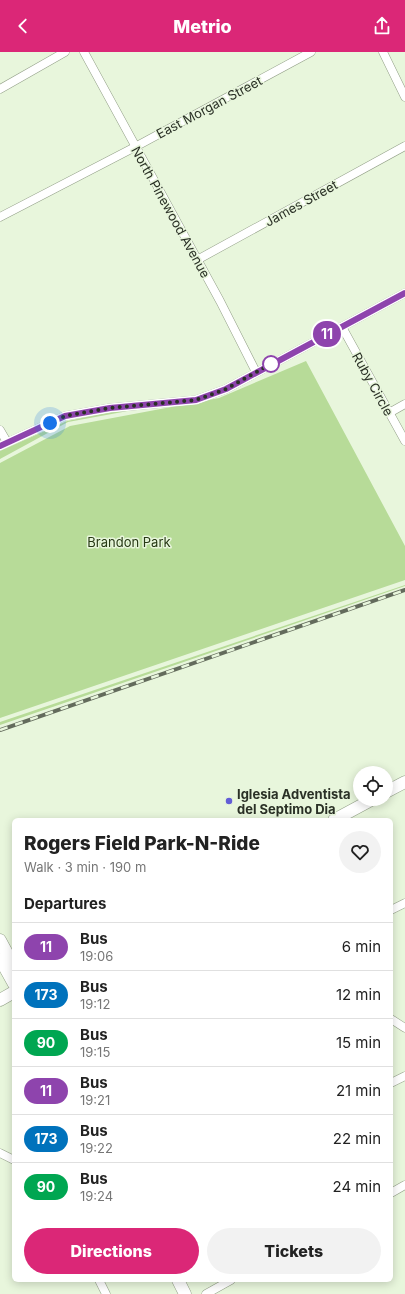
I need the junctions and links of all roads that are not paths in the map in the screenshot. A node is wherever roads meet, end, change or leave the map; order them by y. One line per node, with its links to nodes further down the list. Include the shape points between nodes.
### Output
1 (65, 52): 5 (street)
2 (84, 52): 8 (street, North Pinewood Avenue)
3 (311, 52): 8 (street, East Morgan Street)
4 (382, 52): 6 (street)
5 (0, 88)
6 (405, 97)
7 (405, 146): 10 (street, James Street)
8 (135, 147): 9 (street, East Morgan Street); 10 (street, North Pinewood Avenue)
9 (0, 217)
10 (197, 260): 13 (street, North Pinewood Avenue)
11 (405, 293): 12 (street)
12 (342, 327): 13 (street); 15 (street, Ruby Circle)
13 (256, 372): 18 (street, via 226,389 196,400 110,408 65,416)
14 (405, 404): 15 (street)
15 (389, 413): 17 (street, Ruby Circle)
16 (0, 430): 18 (street)
17 (405, 441)
18 (3, 444)
19 (405, 782): 20 (street)
20 (393, 788)
21 (360, 806): 22 (street)
22 (338, 818)
23 (405, 903): 24 (street)
24 (393, 909)
25 (0, 940): 27 (street)
26 (0, 958): 28 (street)
27 (12, 962)
28 (12, 980)
29 (12, 993): 30 (street)
30 (0, 1000)
31 (393, 1020): 32 (street)
32 (405, 1028)
33 (405, 1076): 34 (street)
34 (393, 1082)
35 (0, 1153): 36 (street)
36 (12, 1159)
37 (405, 1185): 38 (street)
38 (393, 1192)
39 (99, 1282): 42 (street)
40 (179, 1282): 43 (street)
41 (227, 1282): 44 (street)
42 (106, 1294)
43 (185, 1294)
44 (206, 1294)

